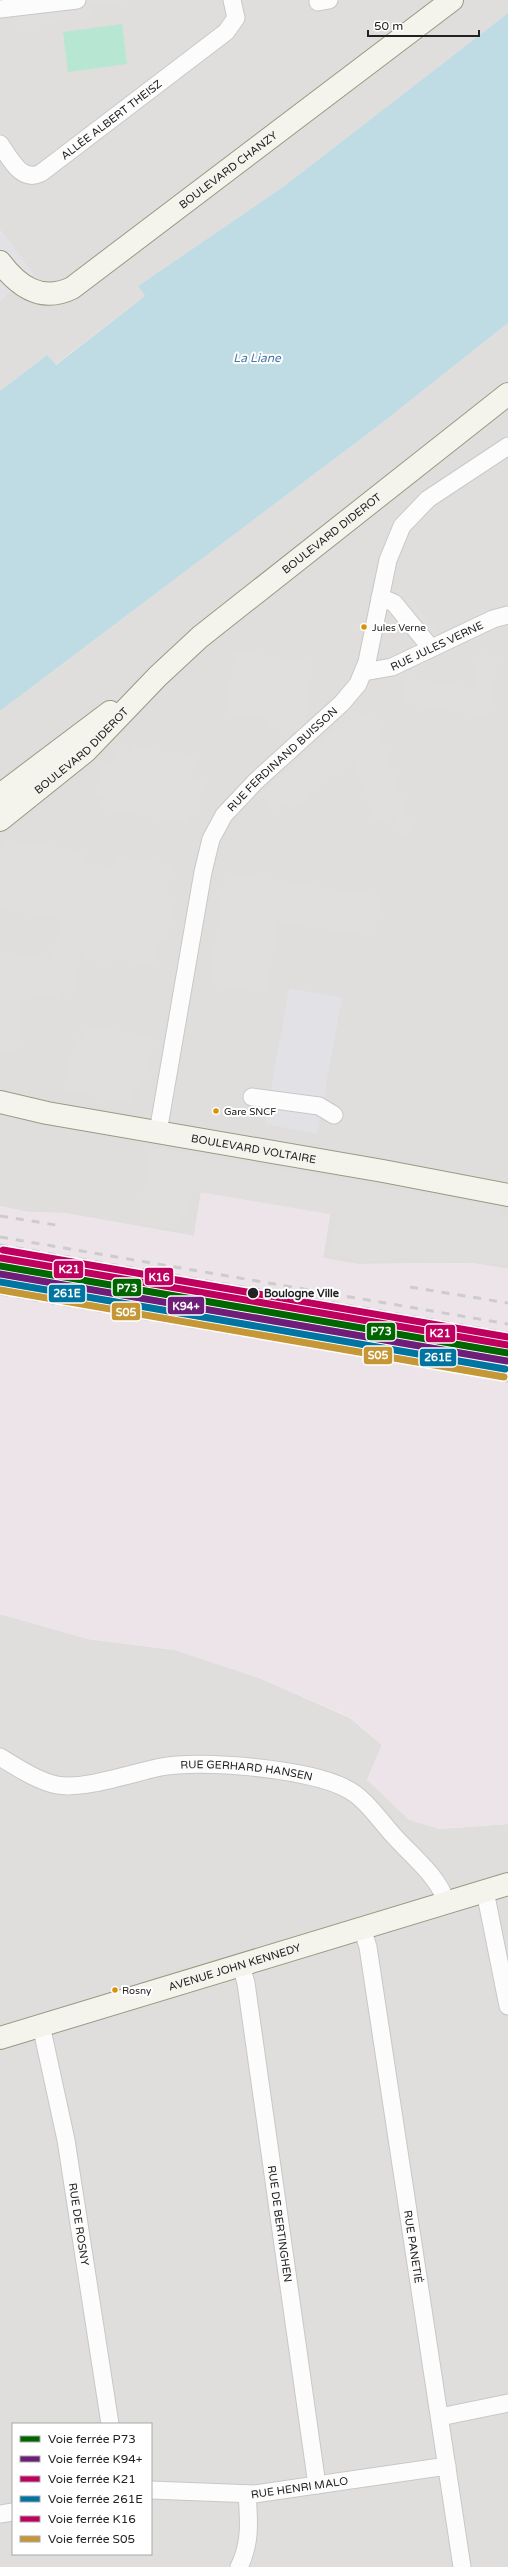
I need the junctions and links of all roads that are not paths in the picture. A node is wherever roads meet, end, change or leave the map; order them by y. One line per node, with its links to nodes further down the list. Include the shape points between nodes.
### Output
1 (77, 0): 4 (street)
2 (232, 0): 5 (street, ALLÉE ALBERT THEISZ, via 236,18 226,32 36,175 27,176 22,173)
3 (452, 0): 6 (street, BOULEVARD CHANZY, via 72,288 53,294 33,292 14,279)
4 (0, 9)
5 (0, 144)
6 (0, 262)
7 (508, 394): 13 (street, BOULEVARD DIDEROT, via 238,606)
8 (508, 446): 9 (street, RUE FERDINAND BUISSON, via 437,493 407,519 392,546)
9 (380, 597): 11 (street, via 394,603); 12 (street, RUE FERDINAND BUISSON)
10 (508, 615): 11 (street, RUE JULES VERNE, via 493,619)
11 (431, 648): 12 (street, RUE JULES VERNE, via 392,668)
12 (364, 672): 20 (street, RUE FERDINAND BUISSON, via 349,696 235,802 214,832 203,872)
13 (158, 676): 14 (street, BOULEVARD DIDEROT); 15 (street, BOULEVARD DIDEROT, via 86,751)
14 (0, 795)
15 (0, 820)
16 (0, 1088): 20 (street, BOULEVARD VOLTAIRE, via 40,1100)
17 (252, 1096): 19 (street, via 319,1106)
18 (0, 1102): 20 (street, BOULEVARD VOLTAIRE, via 47,1113)
19 (334, 1115)
20 (159, 1126): 21 (street, BOULEVARD VOLTAIRE); 22 (street, BOULEVARD VOLTAIRE)
21 (508, 1179)
22 (508, 1195)
23 (0, 1757): 26 (street, RUE GERHARD HANSEN, via 44,1781 64,1786 195,1763 298,1774 329,1782 344,1787 360,1799 436,1882)
24 (508, 1884): 25 (street, AVENUE JOHN KENNEDY)
25 (485, 1891): 26 (street, AVENUE JOHN KENNEDY); 29 (street)
26 (446, 1902): 27 (street, AVENUE JOHN KENNEDY)
27 (362, 1928): 28 (street, AVENUE JOHN KENNEDY); 33 (street, RUE PANETIÉ, via 368,1947)
28 (241, 1965): 30 (street, AVENUE JOHN KENNEDY); 36 (street, RUE DE BERTINGHEN, via 246,1983)
29 (508, 2006)
30 (41, 2026): 31 (street, AVENUE JOHN KENNEDY); 34 (street, RUE DE ROSNY, via 65,2134)
31 (0, 2038)
32 (508, 2403): 33 (street)
33 (440, 2417): 35 (street, RUE PANETIÉ)
34 (110, 2423)
35 (447, 2466): 36 (street, RUE HENRI MALO); 42 (street, RUE PANETIÉ)
36 (317, 2485): 38 (street, RUE HENRI MALO)
37 (152, 2490): 38 (street, RUE HENRI MALO)
38 (247, 2494): 41 (street, via 249,2534)
39 (12, 2512): 40 (street)
40 (0, 2514)
41 (239, 2567)
42 (462, 2567)

